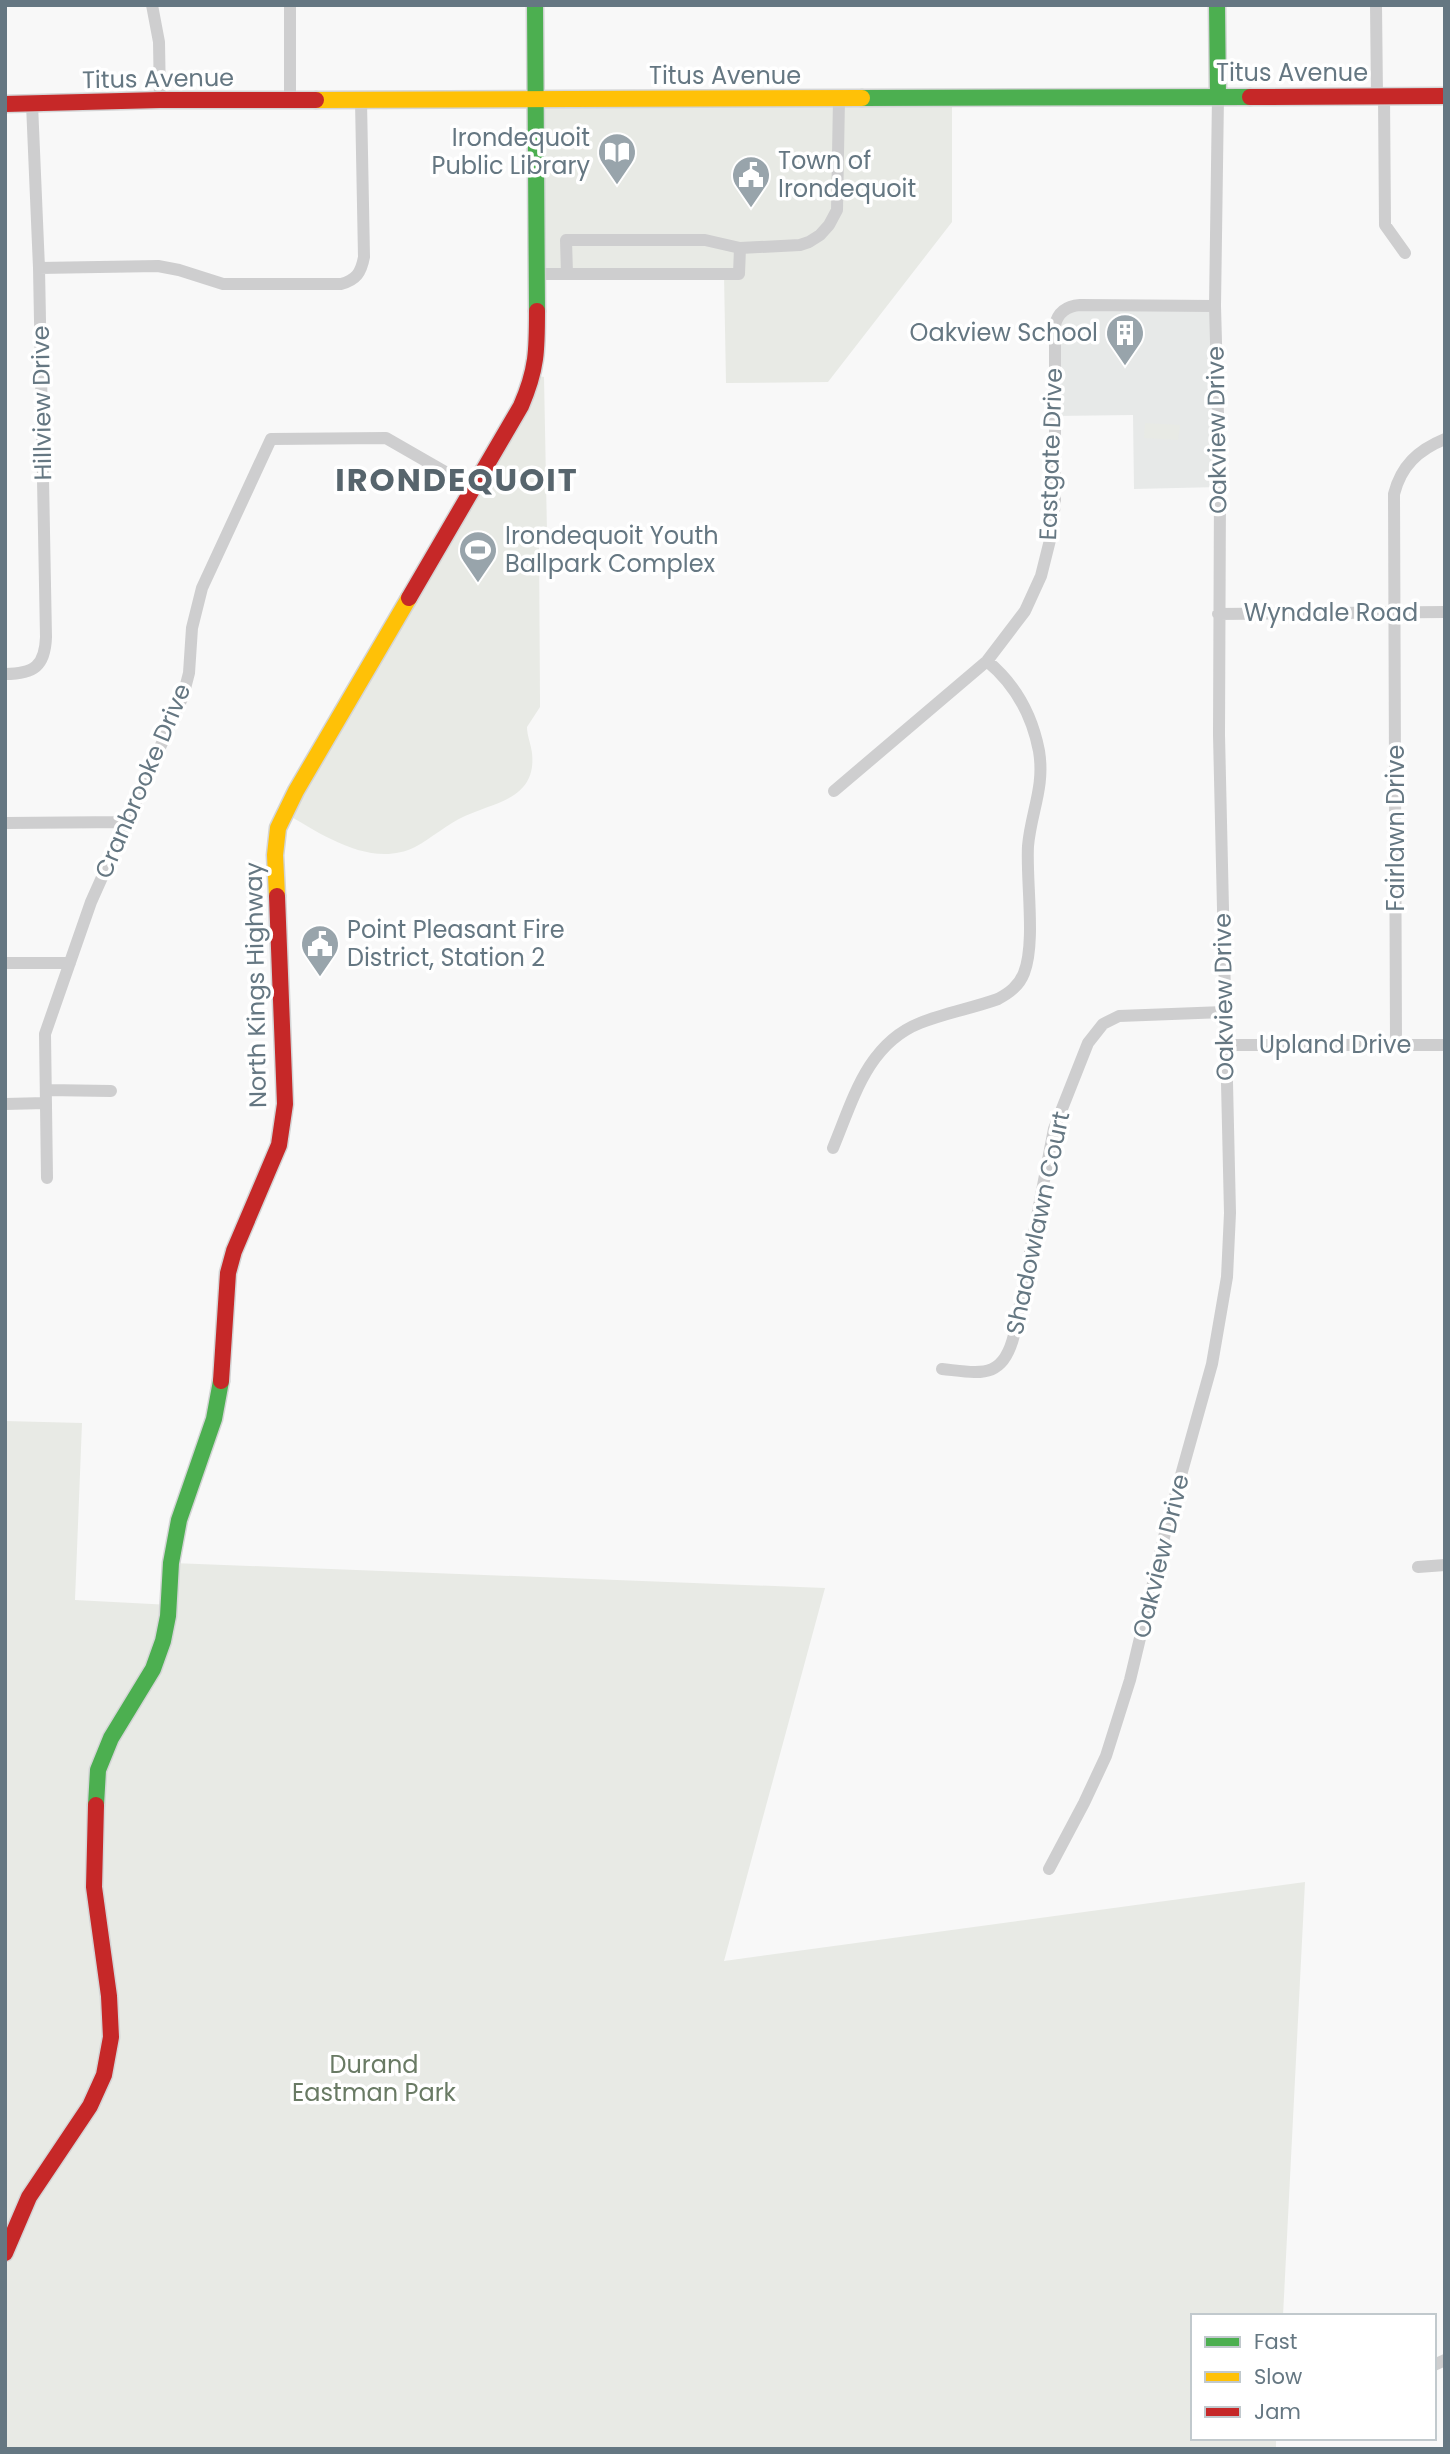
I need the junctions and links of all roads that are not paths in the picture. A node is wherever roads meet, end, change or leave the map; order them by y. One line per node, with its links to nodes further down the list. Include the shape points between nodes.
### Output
1 (152, 5): 10 (street, via 159,43)
2 (289, 5): 11 (street)
3 (535, 5): 12 (street, North Kings Highway)
4 (1217, 5): 6 (street)
5 (1376, 5): 8 (street)
6 (1218, 96): 8 (street, Titus Avenue); 9 (street, Titus Avenue); 21 (street, Oakview Drive)
7 (1445, 96): 8 (street, Titus Avenue)
8 (1380, 97): 17 (street, via 1385,225)
9 (839, 99): 12 (street, Titus Avenue); 16 (street, via 837,210 829,225 809,243)
10 (160, 100): 11 (street, Titus Avenue); 15 (street, Titus Avenue)
11 (290, 100): 13 (street, Titus Avenue)
12 (535, 100): 13 (street, Titus Avenue); 19 (street, North Kings Highway)
13 (360, 101): 18 (street, via 364,257 362,269 349,282 247,285 211,282 158,266)
14 (5, 104): 15 (street, Titus Avenue)
15 (32, 104): 18 (street, Hillview Drive)
16 (740, 248): 20 (street, via 739,274); 20 (street, via 705,240 566,240)
17 (1405, 253)
18 (39, 268): 28 (street, Hillview Drive, via 46,648 35,668)
19 (536, 274): 20 (street); 23 (street, North Kings Highway, via 533,379)
20 (566, 274)
21 (1215, 306): 26 (street, Oakview Drive); 27 (street, Eastgate Drive, via 1080,305 1067,307 1059,315 1055,325 1051,540 1025,611)
22 (1445, 439): 24 (street, Fairlawn Drive, via 1408,462 1396,484)
23 (473, 488): 30 (street, Cranbrooke Drive, via 386,438 271,439 202,588 183,696); 47 (street, North Kings Highway, via 278,828 275,855 285,1104 279,1145 228,1273 223,1373 214,1419 179,1520 163,1641 153,1669 111,1738 98,1770 94,1886 111,2037 104,2075 90,2106 29,2197)
24 (1395, 612): 25 (street, Wyndale Road); 26 (street, Wyndale Road); 35 (street, Fairlawn Drive)
25 (1445, 612)
26 (1218, 614): 34 (street, Oakview Drive)
27 (987, 661): 29 (street, Eastgate Drive); 41 (street, via 1024,706 1040,762 1041,786 1028,845 1029,948 1024,975 998,999 920,1023 883,1048 866,1072)
28 (5, 674)
29 (834, 792)
30 (127, 822): 31 (street); 32 (street, Cranbrooke Drive)
31 (5, 823)
32 (70, 962): 33 (street); 39 (street, Cranbrooke Drive, via 45,1034)
33 (5, 963)
34 (1224, 1012): 36 (street, Oakview Drive); 43 (street, Shadowlawn Court, via 1119,1016 1095,1032 1054,1129 1008,1356 986,1372)
35 (1396, 1044): 36 (street, Upland Drive); 37 (street, Upland Drive)
36 (1225, 1045): 46 (street, Oakview Drive, via 1230,1224 1227,1277 1212,1364 1113,1738)
37 (1445, 1045)
38 (111, 1091): 39 (street)
39 (46, 1097): 40 (street); 42 (street, Cranbrooke Drive)
40 (5, 1104)
41 (833, 1148)
42 (47, 1178)
43 (942, 1369)
44 (1445, 1565): 45 (street)
45 (1418, 1567)
46 (1049, 1869)
47 (5, 2253)

